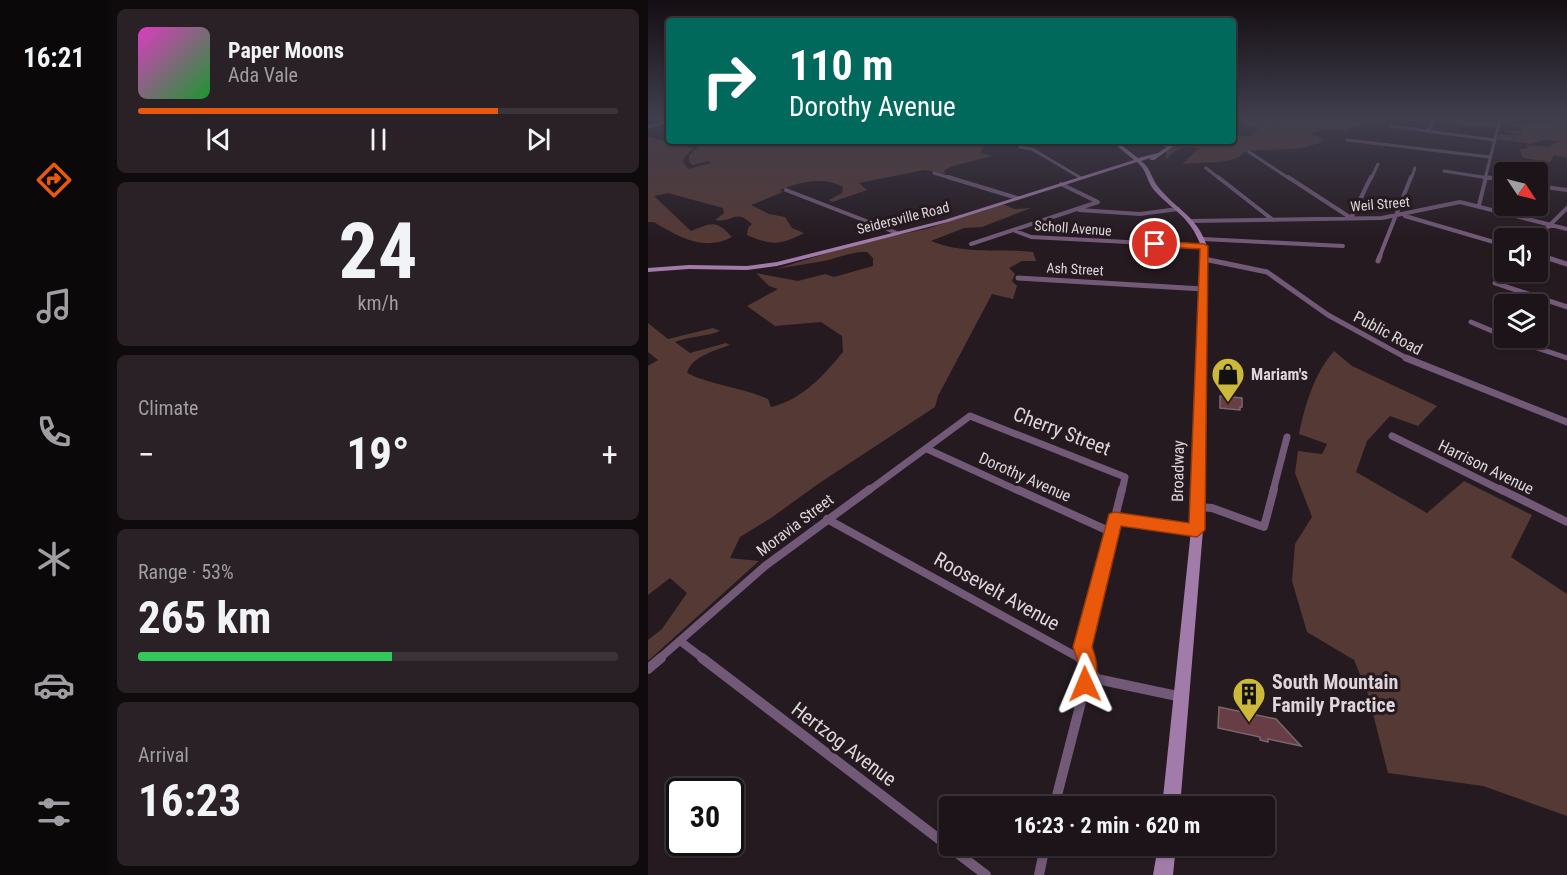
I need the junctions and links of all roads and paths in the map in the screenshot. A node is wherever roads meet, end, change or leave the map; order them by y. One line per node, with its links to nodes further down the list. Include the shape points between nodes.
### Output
1 (1046, 157): 15 (street)
2 (1133, 157): 7 (main road)
3 (1149, 157): 7 (main road, Seidersville Road)
4 (1155, 157): 11 (main road)
5 (1256, 157): 28 (street)
6 (1490, 157): 14 (street)
7 (1138, 161): 11 (main road); 15 (main road, Seidersville Road)
8 (1378, 164): 28 (street)
9 (1206, 168): 29 (street)
10 (1415, 168): 27 (street)
11 (1148, 171): 24 (main road, via 1155,188)
12 (1444, 171): 14 (street)
13 (934, 173): 21 (street)
14 (1486, 177): 16 (street); 22 (street)
15 (1082, 178): 17 (main road, Seidersville Road)
16 (1494, 178)
17 (1061, 184): 21 (main road, Seidersville Road); 25 (street, via 1098,202)
18 (1548, 187): 20 (street)
19 (786, 190): 35 (street)
20 (1567, 190)
21 (1017, 198): 35 (main road, Seidersville Road)
22 (1479, 205): 26 (street, Weil Street, via 1455,203); 31 (street, Weil Street)
23 (1567, 208): 31 (street)
24 (1178, 209): 25 (street, via 1140,214); 30 (main road)
25 (1074, 210): 34 (street)
26 (1403, 215): 27 (street, Weil Street); 36 (street)
27 (1394, 216): 28 (street, Weil Street); 41 (street)
28 (1351, 218): 29 (street, Weil Street)
29 (1273, 220): 30 (street, Weil Street)
30 (1191, 221): 39 (main road)
31 (1551, 225): 32 (street); 33 (street, Weil Street)
32 (1548, 228)
33 (1567, 229)
34 (1013, 230): 37 (street); 39 (street, Scholl Avenue, via 1031,237)
35 (897, 233): 43 (main road, Seidersville Road, via 764,267)
36 (1494, 242)
37 (971, 244)
38 (1344, 246): 39 (street)
39 (1204, 248): 46 (main road, Broadway); 53 (street, Public Road, via 1267,272 1328,315 1403,357)
40 (1548, 258): 42 (street)
41 (1378, 261)
42 (1567, 264)
43 (648, 270)
44 (1018, 278): 46 (street, Ash Street)
45 (1496, 282): 47 (street)
46 (1203, 289): 57 (main road, Broadway)
47 (1567, 308)
48 (1471, 322): 49 (street)
49 (1494, 332)
50 (1538, 348): 51 (street)
51 (1567, 358)
52 (970, 416): 56 (street, Moravia Street); 58 (street, Cherry Street, via 1125,477)
53 (1567, 422)
54 (1392, 436): 60 (street, Harrison Avenue)
55 (1287, 437): 57 (street, via 1264,527 1212,508)
56 (927, 449): 59 (street, Moravia Street); 62 (street, Dorothy Avenue)
57 (1197, 507): 61 (main road, Broadway)
58 (1114, 518): 61 (street); 62 (street, Cherry Street)
59 (827, 519): 63 (street, Moravia Street, via 765,566); 65 (street, Roosevelt Avenue, via 1078,657)
60 (1566, 519)
61 (1197, 530): 66 (main road, Broadway)
62 (1111, 532): 65 (street, Cherry Street, via 1083,647)
63 (680, 641): 64 (street, Moravia Street); 71 (street, Hertzog Avenue)
64 (648, 669)
65 (1089, 671): 66 (street, Roosevelt Avenue, via 1097,679); 67 (street, Cherry Street)
66 (1182, 697): 68 (main road, Broadway)
67 (1057, 796)
68 (1172, 796)
69 (1044, 856): 72 (street)
70 (1166, 856): 73 (main road)
71 (986, 875)
72 (1039, 875)
73 (1163, 875)

